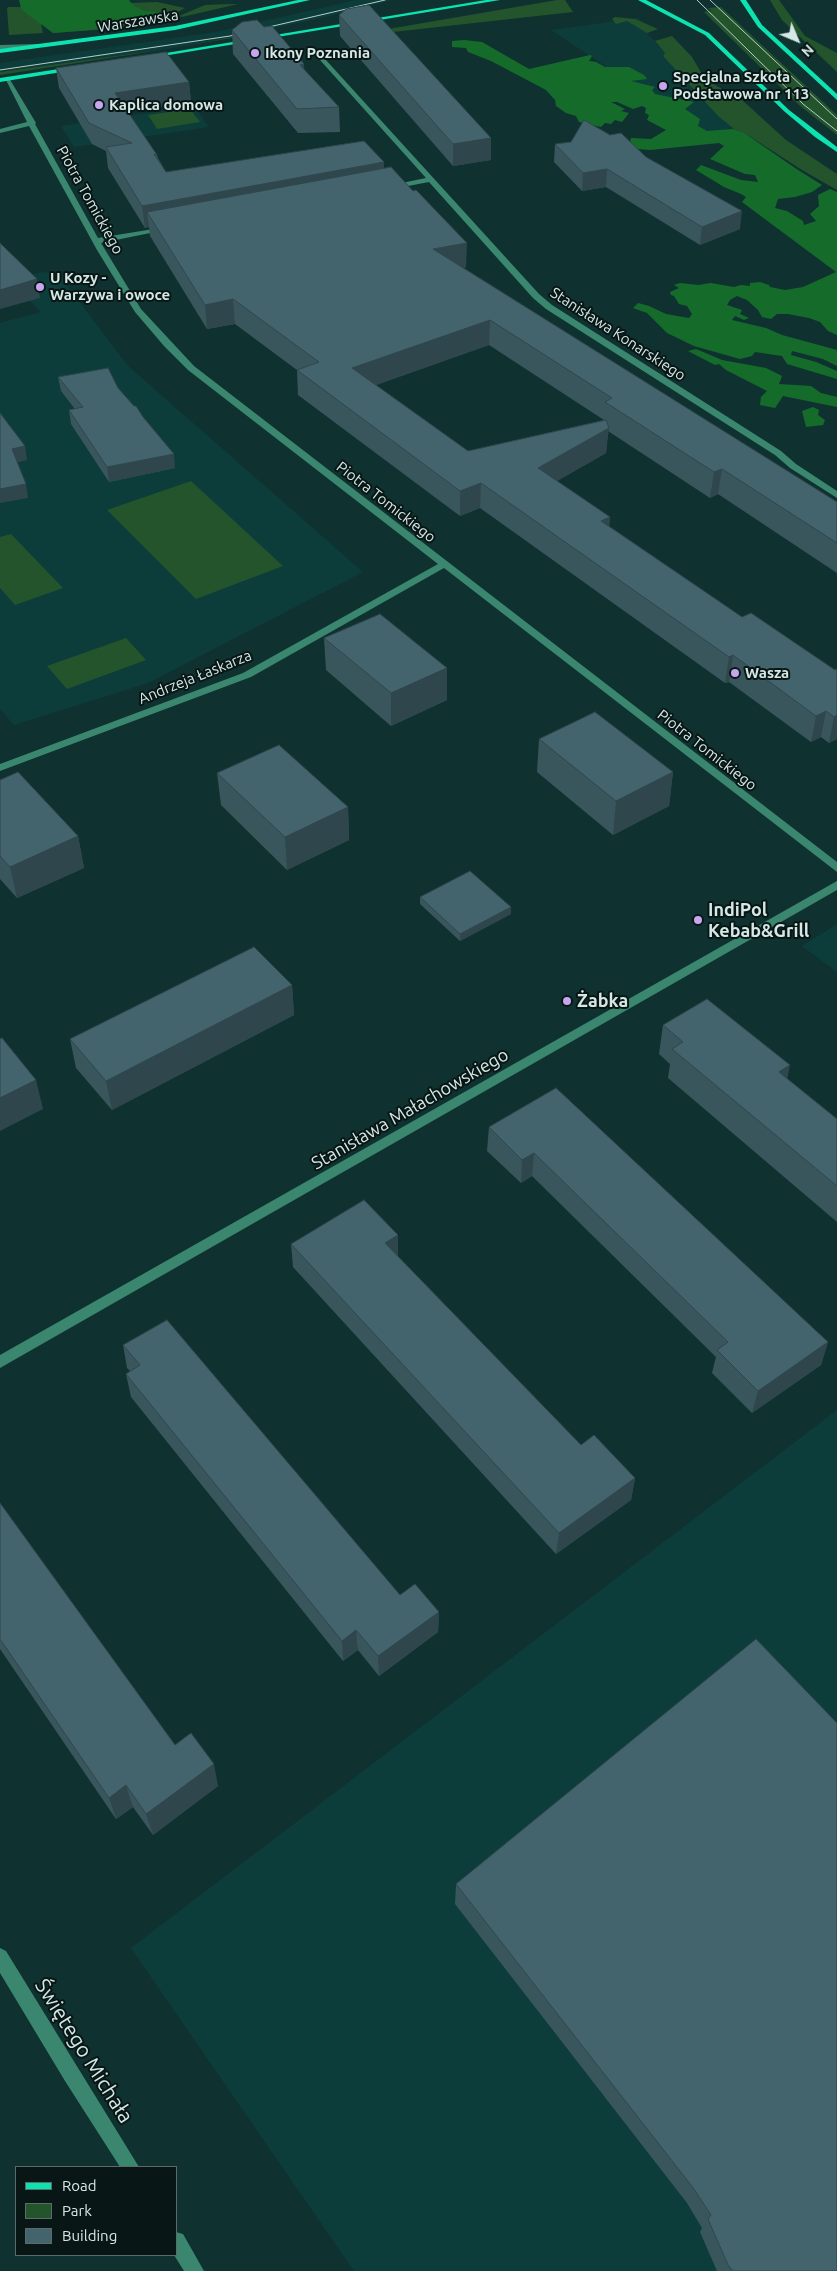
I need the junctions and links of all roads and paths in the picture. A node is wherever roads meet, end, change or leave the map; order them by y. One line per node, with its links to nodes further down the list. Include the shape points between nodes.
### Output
1 (307, 0): 5 (main road, Warszawska, via 175,28)
2 (497, 0): 9 (main road)
3 (641, 0): 15 (main road, via 712,37 787,111)
4 (743, 0): 12 (main road, via 760,26)
5 (57, 45): 6 (street); 8 (main road, Warszawska)
6 (0, 47)
7 (313, 49): 16 (street, Stanisława Konarskiego)
8 (0, 51)
9 (146, 57)
10 (81, 67): 11 (main road)
11 (3, 80): 13 (street, Piotra Tomickiego)
12 (837, 98)
13 (33, 123): 14 (street); 19 (street, Piotra Tomickiego)
14 (0, 131)
15 (837, 150)
16 (432, 179): 17 (street); 20 (street, Stanisława Konarskiego, via 549,307 778,453)
17 (384, 189)
18 (175, 227): 19 (street)
19 (97, 241): 21 (street, Piotra Tomickiego, via 138,310 192,368)
20 (837, 495)
21 (444, 564): 22 (street, Andrzeja Łaskarza, via 247,675); 23 (street, Piotra Tomickiego)
22 (0, 768)
23 (837, 868)
24 (837, 885): 25 (street, Stanisława Małachowskiego)
25 (0, 1362)
26 (0, 1957): 27 (street, Świętego Michała)
27 (129, 2166)
28 (178, 2244): 29 (street)
29 (195, 2271)

